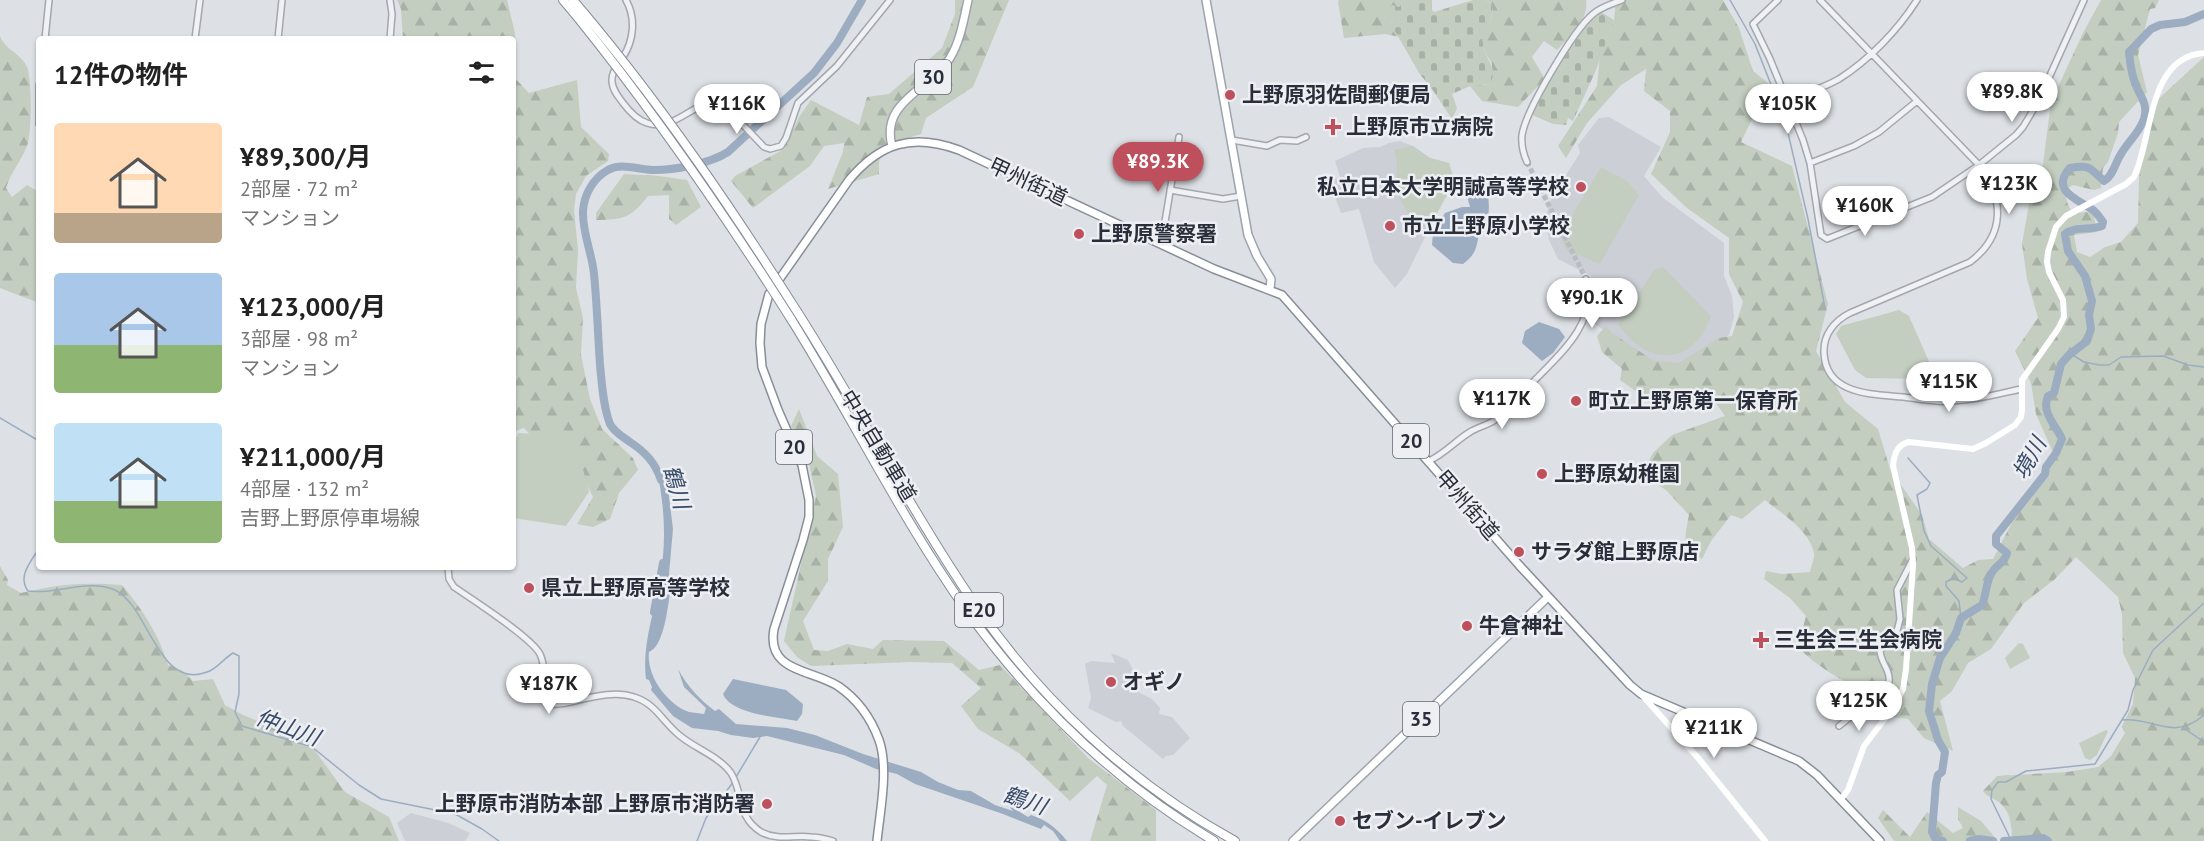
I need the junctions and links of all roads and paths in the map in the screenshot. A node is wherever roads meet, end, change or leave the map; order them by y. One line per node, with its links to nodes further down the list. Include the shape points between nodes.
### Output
1 (49, 0): 17 (street)
2 (200, 0): 18 (street)
3 (282, 0): 19 (street)
4 (390, 0): 20 (street)
5 (563, 0): 16 (highway, 中央自動車道 / E20)
6 (573, 0): 16 (highway, 中央自動車道 / E20)
7 (626, 0): 8 (street, via 632,18 631,40 612,83 629,111 646,123 658,125 675,122 711,102 724,106 770,148 781,146 798,103 837,66)
8 (890, 0)
9 (968, 0): 28 (main road, 30, via 949,60 894,113)
10 (1206, 0): 27 (main road)
11 (1623, 0): 29 (street, via 1591,15 1562,53 1523,129 1522,147)
12 (1778, 0): 24 (street, via 1753,24)
13 (1820, 0): 21 (street)
14 (1917, 0): 21 (street)
15 (2084, 0): 31 (street, via 2028,121)
16 (581, 16): 47 (highway, 中央自動車道 / E20, bridge, via 693,170 790,319 937,565 997,651 1044,706 1089,750 1155,802); 48 (highway, 中央自動車道 / E20, bridge, via 651,97 740,222 946,561 1015,657 1061,709 1125,766 1170,801)
17 (45, 36)
18 (195, 36)
19 (278, 36)
20 (390, 36)
21 (1871, 53): 23 (street); 24 (street, via 1837,80)
22 (2204, 53): 37 (main road, via 2181,59 2164,77 2134,177 2060,221 2048,252 2049,272 2064,305 2064,317 2024,376)
23 (1917, 100): 30 (street, via 1879,132); 31 (street)
24 (1788, 101): 30 (street)
25 (1179, 137): 32 (street)
26 (1306, 137): 27 (street, via 1267,146)
27 (1232, 140): 33 (main road)
28 (892, 146): 34 (main road, 甲州街道 / 20, via 923,141 947,146); 46 (main road, 甲州街道 / 20, via 861,165 785,269 765,304 760,343 766,379 802,465 809,500 807,524 774,629 773,645 785,663 828,680 860,705 882,754)
29 (1527, 162)
30 (1810, 163): 31 (street, via 1820,231 1827,239 1932,197)
31 (1979, 165): 37 (street, via 1990,179 1997,202 1995,230 1985,248 1964,265 1844,316 1829,331 1825,358 1837,381 1862,393 1951,402)
32 (1170, 190): 33 (street, via 1216,198); 34 (street, via 1162,240)
33 (1241, 196): 36 (main road, via 1248,235 1271,279)
34 (1165, 246): 36 (main road, 甲州街道 / 20, via 1229,276)
35 (1586, 279): 38 (street, via 1585,317 1565,348 1497,419 1471,431 1444,454)
36 (1270, 289): 38 (main road, 甲州街道 / 20, via 1282,295)
37 (2021, 389): 39 (main road, via 2019,420 1980,447 1909,442 1897,450 1893,466)
38 (1429, 461): 41 (main road, 甲州街道 / 20)
39 (1913, 559): 43 (street, via 1897,590 1898,631 1880,651 1889,672 1886,694 1868,700); 44 (main road, via 1905,679 1898,699 1864,746)
40 (448, 570): 45 (street, via 454,587 539,651 552,704 603,696 633,696 650,704 676,734 724,765 744,813 759,831 775,837)
41 (1548, 597): 42 (main road, 甲州街道 / 20); 49 (main road, 35)
42 (1641, 694): 44 (main road, 甲州街道 / 20, via 1790,756 1808,767); 50 (main road)
43 (1839, 726)
44 (1841, 799): 51 (main road, 甲州街道 / 20)
45 (833, 841)
46 (877, 841)
47 (1214, 841)
48 (1235, 841)
49 (1293, 841)
50 (1766, 841)
51 (1880, 841)

